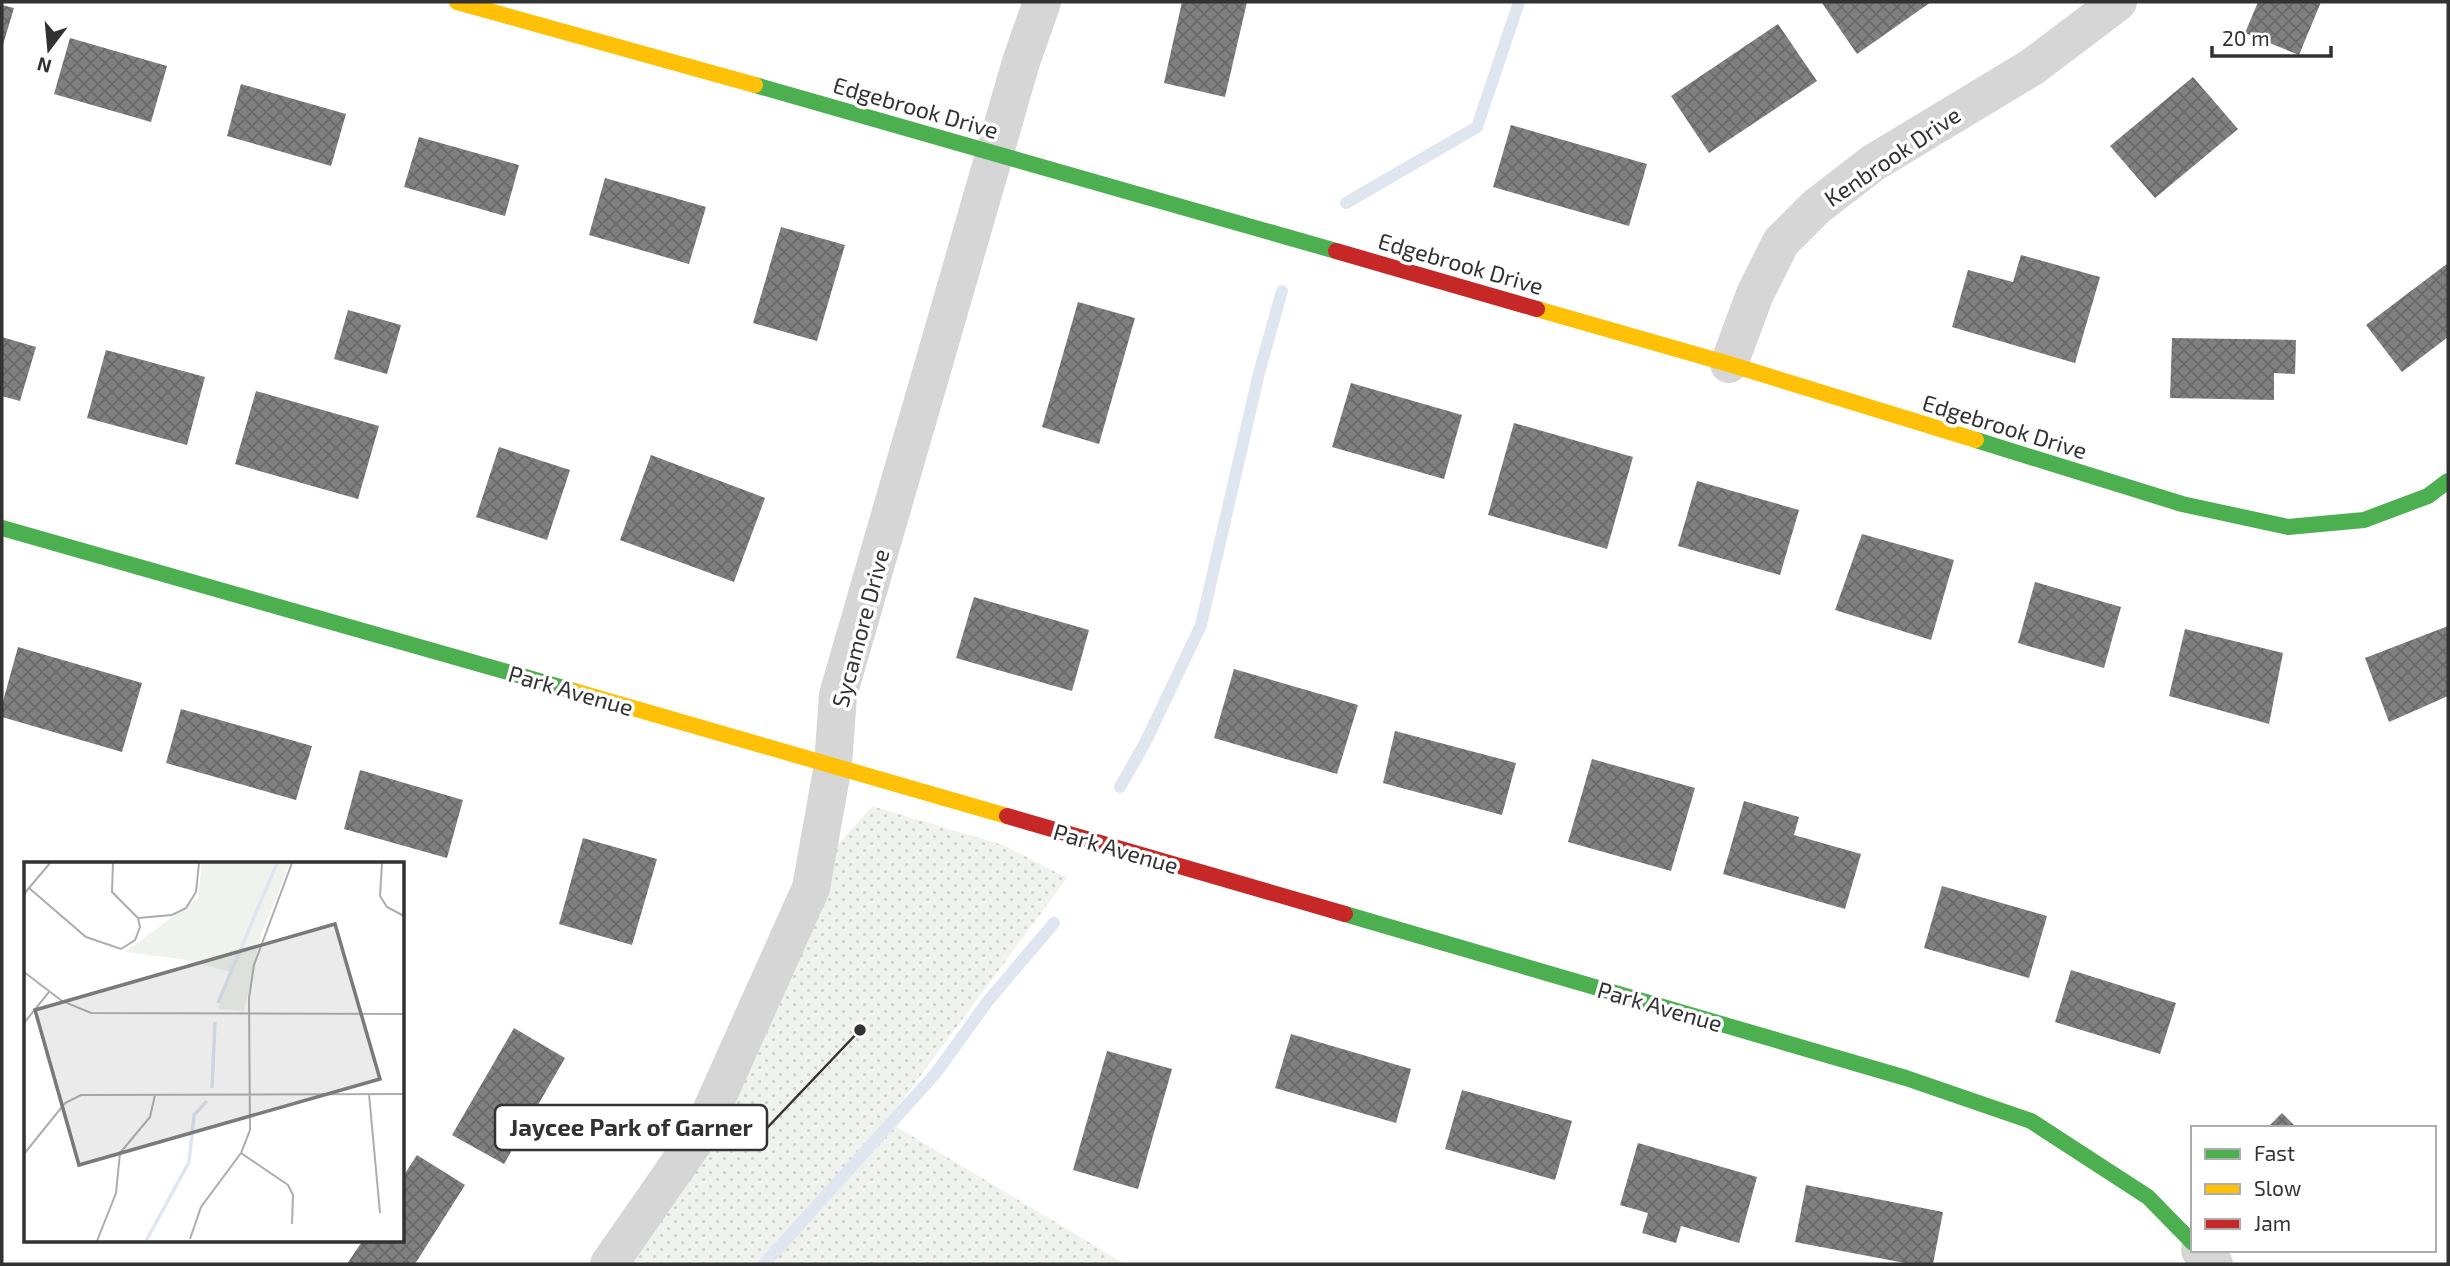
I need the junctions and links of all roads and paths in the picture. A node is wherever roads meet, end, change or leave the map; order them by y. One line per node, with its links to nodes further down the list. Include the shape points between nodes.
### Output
1 (457, 2): 4 (street, Edgebrook Drive)
2 (1042, 2): 4 (street, Sycamore Drive)
3 (2118, 2): 5 (street, Kenbrook Drive, via 2032,67 1873,163 1816,207 1781,242 1755,294)
4 (996, 153): 5 (street, Edgebrook Drive); 8 (street, Sycamore Drive, via 838,695)
5 (1729, 364): 6 (street, Edgebrook Drive, via 2182,504 2288,527 2364,520 2428,496)
6 (2448, 481)
7 (2, 528): 8 (street, Park Avenue)
8 (833, 765): 9 (street, Park Avenue, via 1906,1078 2031,1121 2148,1197); 10 (street, Sycamore Drive, via 811,888 763,999 703,1129)
9 (2191, 1241)
10 (609, 1264)

